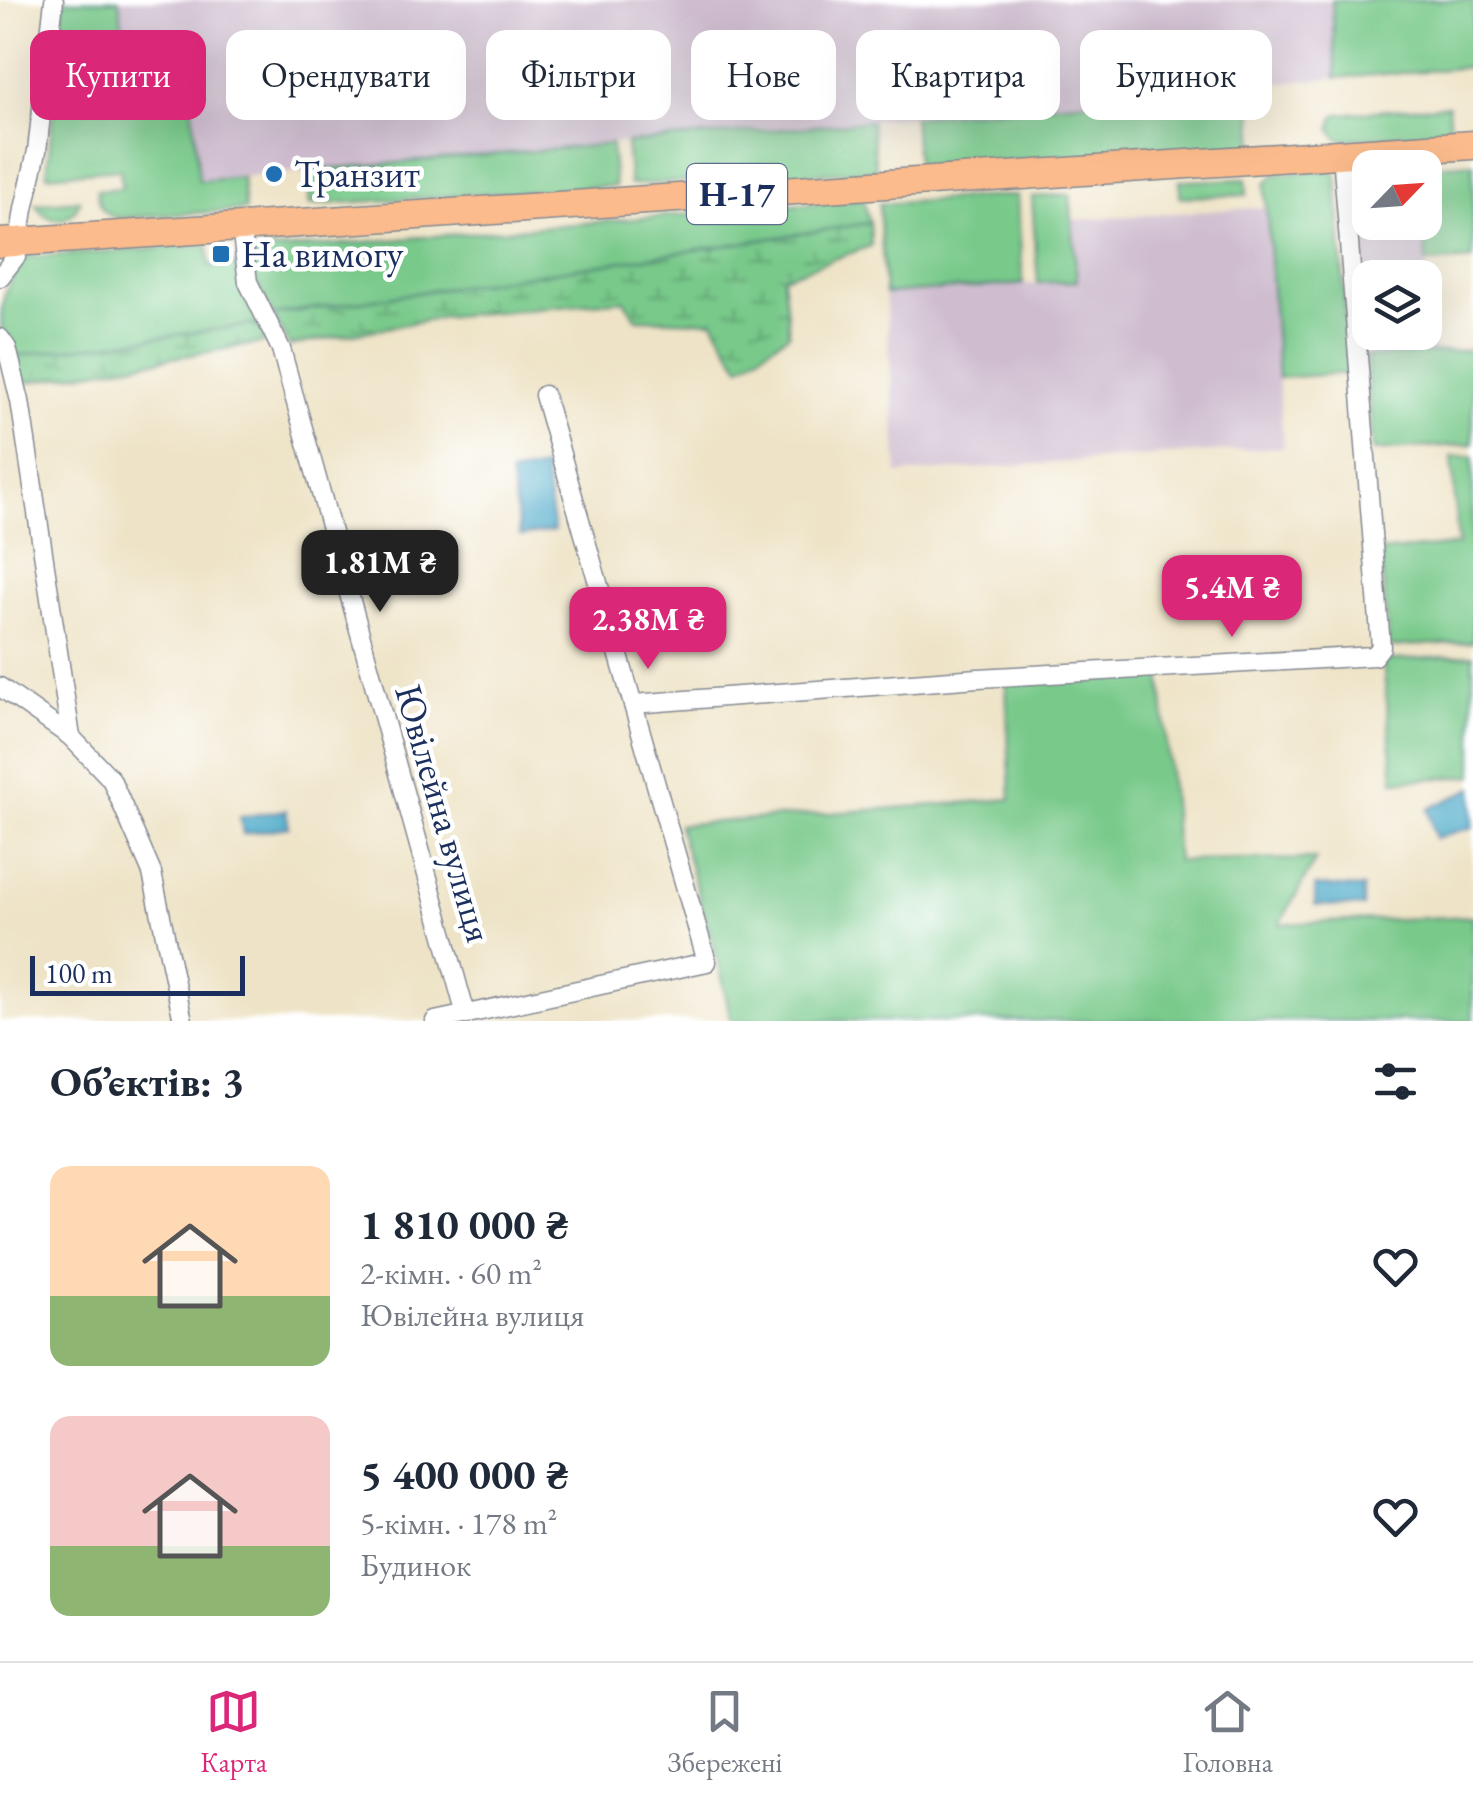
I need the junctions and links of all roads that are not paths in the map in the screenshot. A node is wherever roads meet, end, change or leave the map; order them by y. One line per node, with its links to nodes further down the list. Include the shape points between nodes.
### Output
1 (54, 0): 5 (street, via 37,151)
2 (1473, 145): 3 (main road, Н-17)
3 (1342, 154): 4 (main road, Н-17); 10 (street, via 1380,648 1374,656)
4 (241, 227): 5 (main road, Н-17); 12 (street, Ювілейна вулиця, via 248,282 281,349)
5 (9, 243): 6 (street, via 17,255)
6 (0, 277)
7 (0, 338): 11 (street, via 20,401)
8 (544, 395): 10 (street)
9 (0, 687): 11 (street)
10 (632, 704): 12 (street, via 707,962)
11 (71, 737): 13 (street, via 110,779 152,874)
12 (466, 1015): 14 (street)
13 (182, 1021)
14 (434, 1021)

